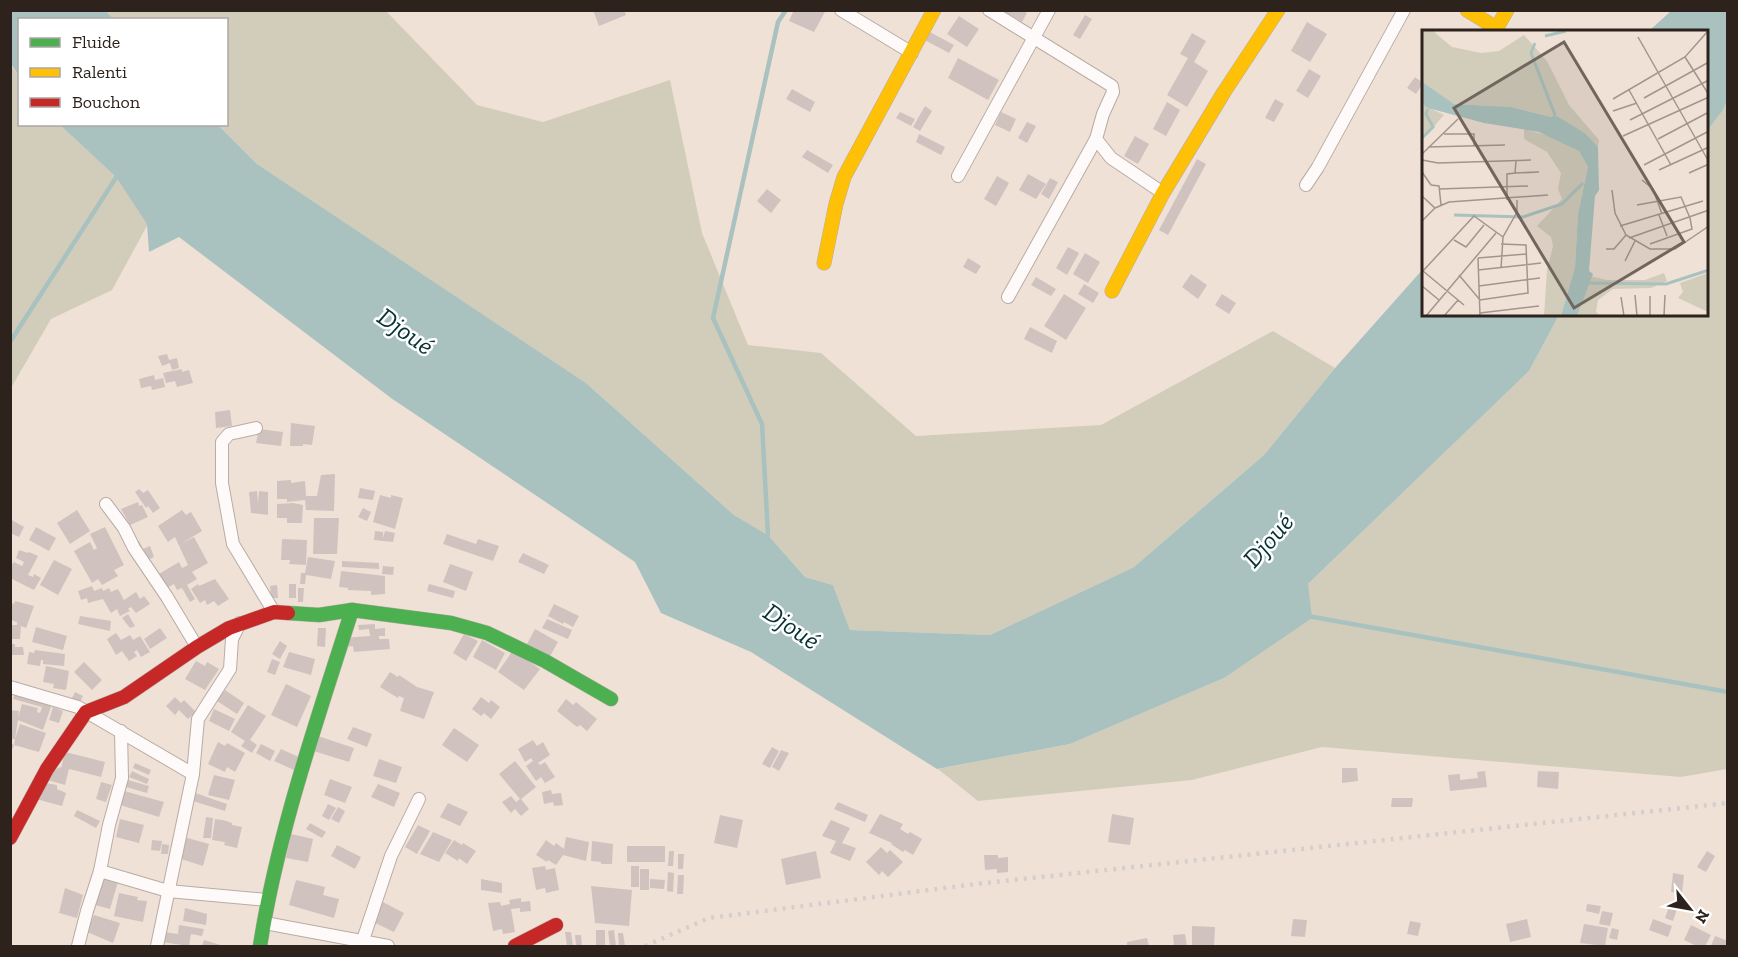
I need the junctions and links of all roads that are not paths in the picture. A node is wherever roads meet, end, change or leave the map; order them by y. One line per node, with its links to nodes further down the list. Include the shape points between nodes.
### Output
1 (841, 10): 10 (street)
2 (934, 10): 10 (street)
3 (989, 10): 9 (street)
4 (1049, 10): 9 (street)
5 (1278, 10): 14 (street)
6 (1404, 10): 13 (street)
7 (1467, 10): 8 (street, via 1493,26 1499,24)
8 (1507, 10)
9 (1034, 38): 11 (street, via 1113,86); 12 (street)
10 (912, 53): 15 (street, via 844,177)
11 (1096, 139): 14 (street, via 1111,158); 17 (street)
12 (958, 176)
13 (1306, 185)
14 (1163, 193): 16 (street)
15 (824, 263)
16 (1112, 291)
17 (1008, 297)
18 (256, 428): 21 (street, via 229,434 222,442 222,483 233,544)
19 (106, 504): 23 (street)
20 (352, 610): 21 (street, via 319,615); 25 (street, via 451,623 487,633); 33 (street, via 288,814)
21 (274, 612): 22 (street)
22 (240, 623): 23 (street); 28 (street, via 232,639 230,669 198,719)
23 (197, 647): 26 (street, via 124,698)
24 (10, 687): 26 (street, via 78,706)
25 (610, 699)
26 (86, 712): 27 (street); 30 (street, via 47,769)
27 (121, 730): 28 (street); 31 (street, via 122,778)
28 (193, 774): 32 (street)
29 (419, 800): 36 (street, via 391,856)
30 (10, 838)
31 (100, 871): 32 (street); 37 (street)
32 (168, 891): 33 (street); 38 (street)
33 (267, 900): 34 (street)
34 (265, 923): 36 (street); 39 (street)
35 (556, 925): 41 (street)
36 (362, 944): 40 (street)
37 (78, 946)
38 (157, 946)
39 (260, 946)
40 (388, 946)
41 (515, 946)

